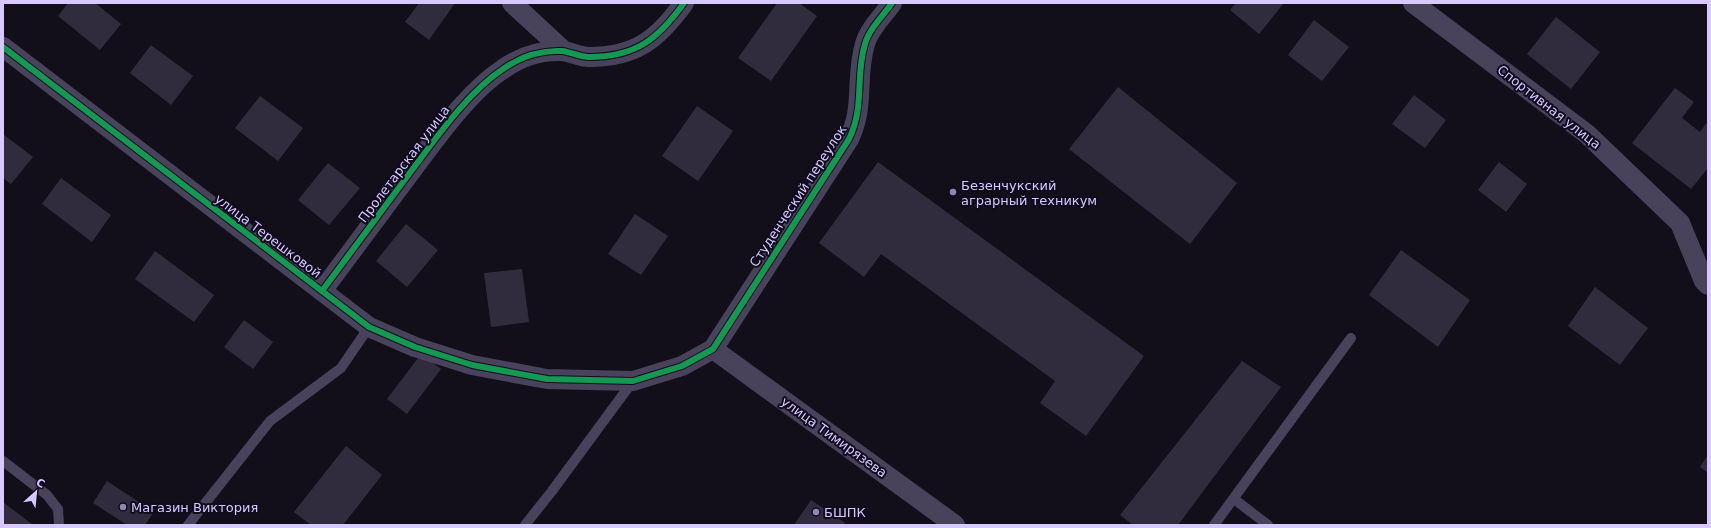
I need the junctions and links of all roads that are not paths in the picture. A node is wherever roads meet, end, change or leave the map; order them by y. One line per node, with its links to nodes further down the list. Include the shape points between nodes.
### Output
1 (512, 3): 6 (street)
2 (684, 3): 6 (street, Пролетарская улица, via 669,24 638,48 614,55 588,57)
3 (892, 3): 11 (street, Студенческий переулок, via 871,31 865,44 858,114 849,139)
4 (1413, 3): 7 (street, Спортивная улица, via 1592,139 1680,223)
5 (3, 47): 8 (street, улица Терешковой)
6 (564, 52): 8 (street, Пролетарская улица, via 543,51 524,57 502,69 476,92 446,125)
7 (1708, 285)
8 (322, 291): 9 (street, улица Терешковой)
9 (369, 327): 12 (street, улица Терешковой, via 415,347 472,365 547,379); 16 (lane, via 340,368 270,422)
10 (1351, 338): 14 (lane)
11 (713, 349): 12 (street, улица Терешковой, via 682,366); 18 (street, улица Тимирязева)
12 (633, 381): 17 (lane)
13 (3, 461): 15 (lane, via 47,495 58,509)
14 (1234, 499): 19 (lane); 20 (lane)
15 (59, 525)
16 (188, 525)
17 (524, 525)
18 (954, 525)
19 (1214, 525)
20 (1268, 525)

